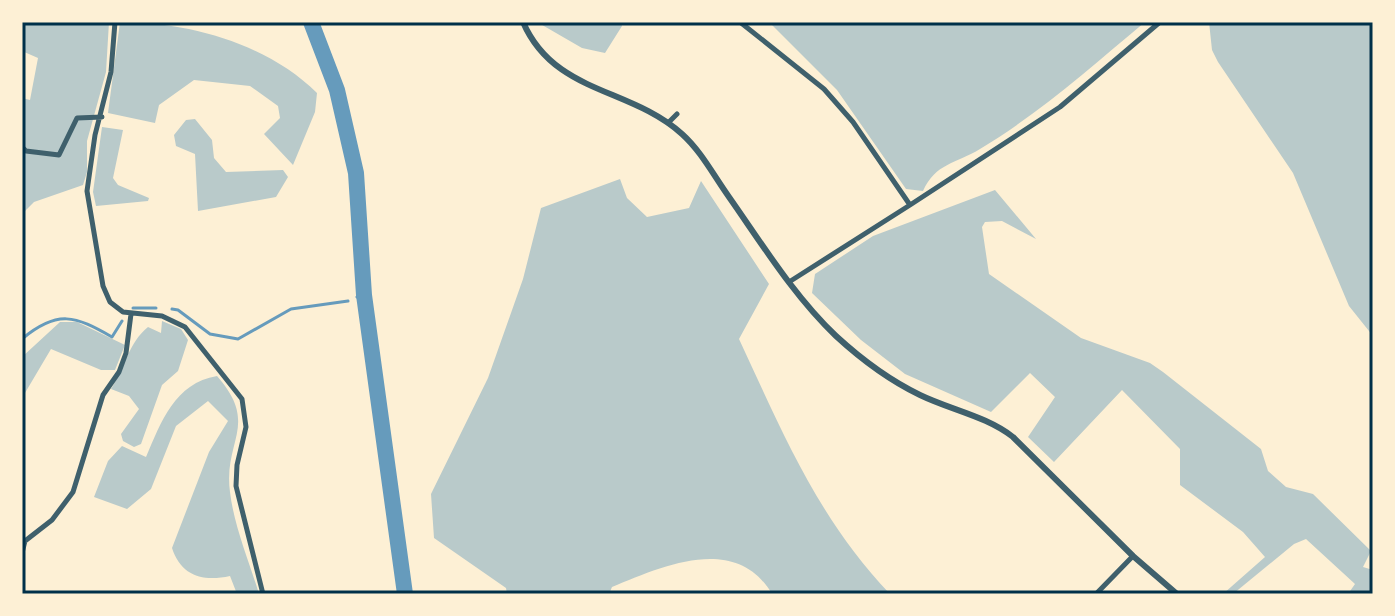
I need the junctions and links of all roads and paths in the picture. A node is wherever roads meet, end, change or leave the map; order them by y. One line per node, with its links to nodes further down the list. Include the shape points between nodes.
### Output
1 (115, 22): 8 (street)
2 (523, 22): 9 (street, via 550,62)
3 (740, 22): 11 (street, via 824,89)
4 (1160, 22): 11 (street, via 1060,107)
5 (22, 92): 7 (street)
6 (677, 114): 9 (street)
7 (22, 115)
8 (102, 117): 10 (street, via 77,118 59,155); 13 (street, via 87,191 106,297)
9 (668, 123): 12 (street, via 697,150)
10 (22, 147)
11 (910, 205): 12 (street)
12 (789, 282): 15 (street, via 836,335 883,373 1013,437)
13 (131, 314): 14 (street, via 126,353 103,395 73,492 59,513 25,541); 16 (street, via 162,316 185,327 242,399 246,427 236,486)
14 (22, 553)
15 (1133, 556): 17 (street); 18 (street)
16 (263, 594)
17 (1096, 594)
18 (1177, 594)

